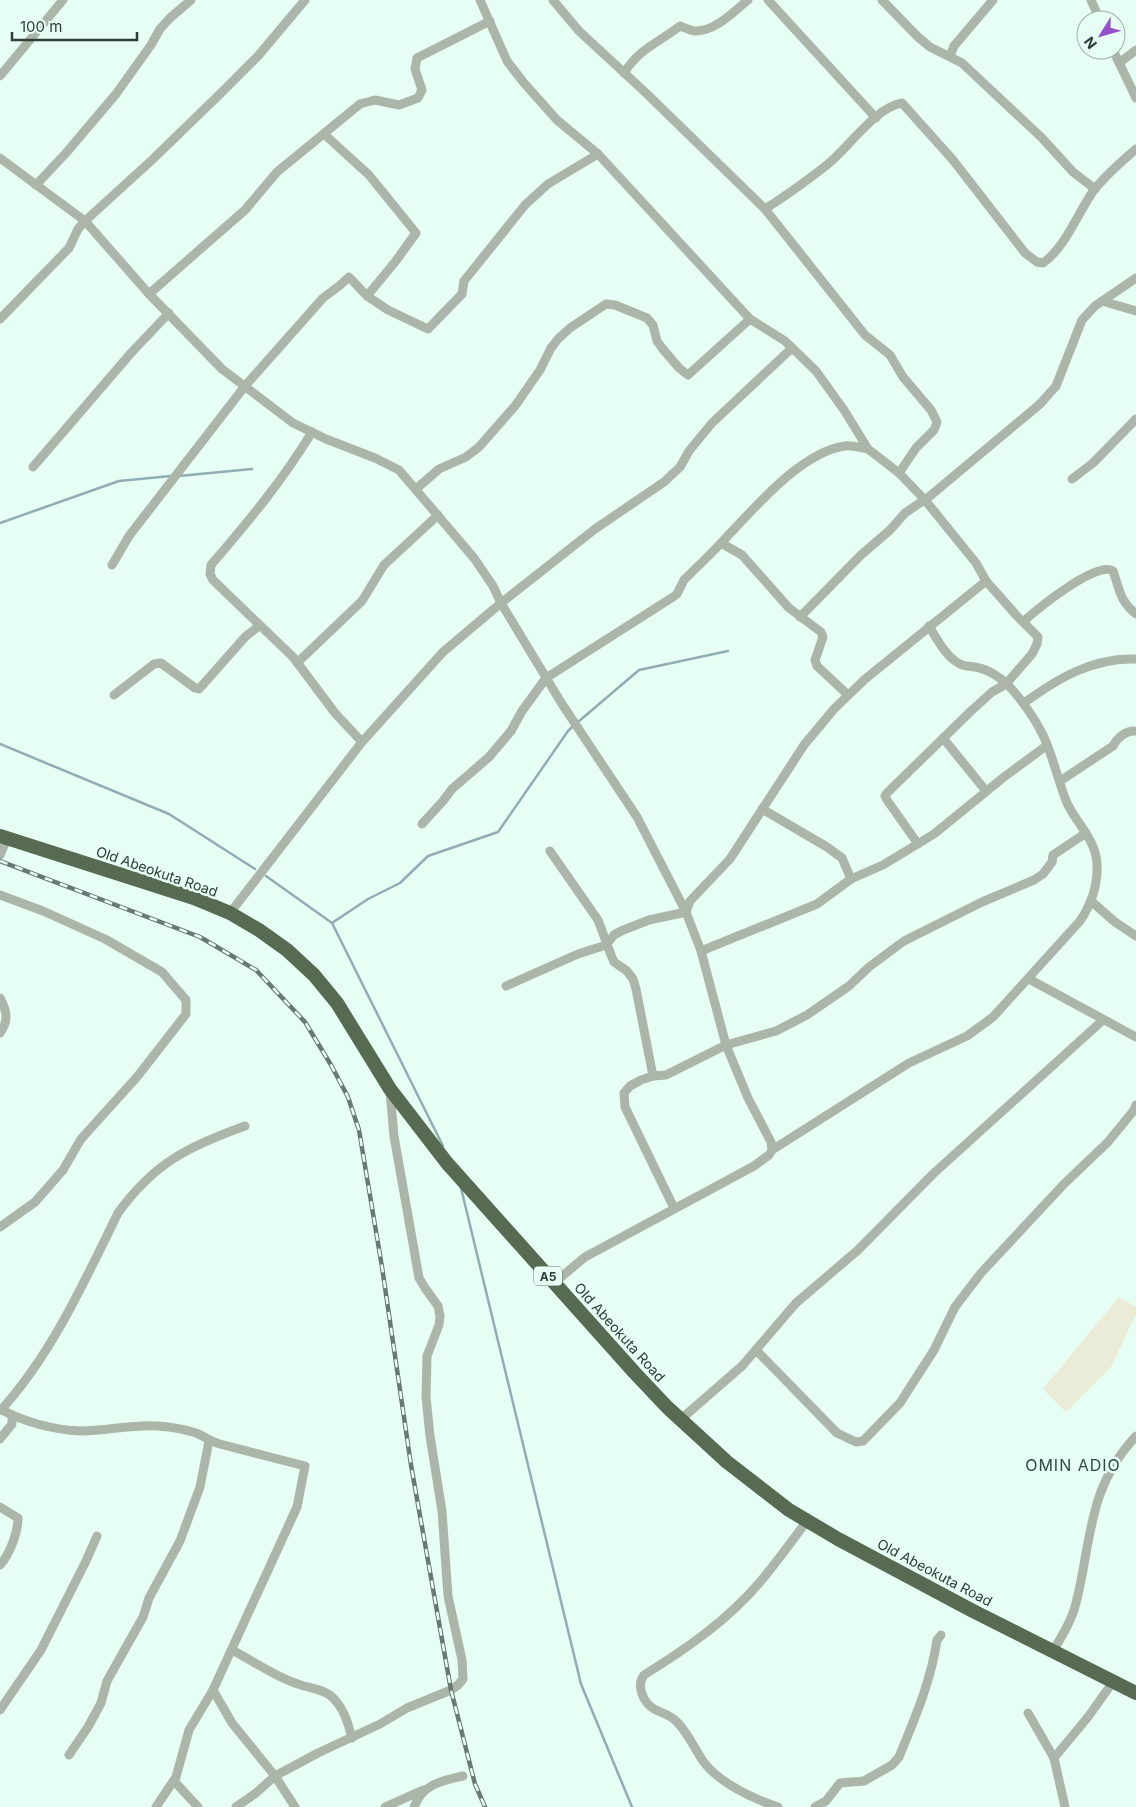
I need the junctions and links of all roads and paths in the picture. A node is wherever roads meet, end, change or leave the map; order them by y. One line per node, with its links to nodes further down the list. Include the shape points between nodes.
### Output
1 (63, 0): 16 (street)
2 (191, 0): 23 (street, via 160,29 116,94)
3 (305, 0): 26 (street, via 258,56)
4 (480, 0): 10 (street)
5 (553, 0): 15 (street, via 579,32)
6 (748, 0): 15 (street, via 723,20 705,29 695,31 680,26 646,47)
7 (768, 0): 18 (street)
8 (882, 0): 12 (street, via 930,47)
9 (993, 0): 12 (street, via 954,46)
10 (490, 21): 19 (street, via 417,58 415,69 422,90 418,98 399,105 375,100 360,104); 21 (street, via 508,61 524,83 557,120)
11 (1136, 50): 14 (street)
12 (950, 56): 24 (street, via 962,63 1042,138 1073,172)
13 (1118, 60): 14 (street)
14 (1119, 63): 17 (street)
15 (624, 73): 25 (street)
16 (0, 76)
17 (1136, 98)
18 (876, 118): 24 (street, via 893,104 902,103 953,160 1025,253 1037,262 1043,263 1056,251); 25 (street, via 829,163)
19 (324, 134): 28 (street, via 277,172 245,210); 29 (street, via 369,175 416,233)
20 (1136, 149): 24 (street)
21 (598, 154): 29 (street, via 548,184 525,205 464,280 462,294 428,329); 34 (street)
22 (0, 158): 23 (street)
23 (36, 185): 26 (street)
24 (1095, 189)
25 (765, 209): 41 (street, via 865,335 890,355 931,410 937,422 934,430 916,448)
26 (85, 221): 28 (street); 33 (street, via 68,248)
27 (1136, 278): 30 (street)
28 (149, 294): 32 (street)
29 (366, 296): 36 (street, via 349,276 323,298)
30 (1102, 301): 31 (street); 44 (street, via 1082,320 1056,386 1040,404)
31 (1136, 311)
32 (168, 313): 36 (street, via 222,369); 40 (street)
33 (0, 319)
34 (750, 319): 35 (street); 43 (street, via 688,375 662,348 653,325 646,318 606,304 558,339 515,406 479,447 466,457 439,468)
35 (792, 348): 39 (street, via 816,371); 49 (street, via 712,423 680,467 664,482 595,529)
36 (245, 386): 38 (street, via 293,423); 47 (street, via 129,536)
37 (1136, 419): 42 (street, via 1093,463)
38 (312, 432): 43 (street, via 399,470); 53 (street, via 273,491 211,565 213,580)
39 (868, 449): 41 (street); 46 (street, via 847,446 817,457 772,489)
40 (33, 467)
41 (899, 473): 44 (street)
42 (1072, 479)
43 (416, 489): 45 (street)
44 (924, 500): 48 (street, via 976,563); 51 (street, via 905,513)
45 (438, 515): 49 (street, via 474,558); 56 (street, via 384,565 362,601)
46 (722, 543): 51 (street, via 747,559); 57 (street, via 684,580 673,598)
47 (112, 565)
48 (986, 581): 52 (street); 54 (street)
49 (501, 603): 57 (street); 64 (street, via 443,652)
50 (1136, 614): 52 (street, via 1120,595 1113,571 1105,569 1056,595)
51 (800, 617): 60 (street, via 821,632 823,638 815,660 817,666)
52 (1023, 622): 58 (street, via 1038,637 1037,644)
53 (259, 626): 56 (street); 59 (street, via 246,636 199,689 165,665 154,664)
54 (929, 626): 58 (street, via 946,651 960,664 981,668); 60 (street)
55 (1136, 659): 61 (street, via 1120,658 1081,668)
56 (297, 664): 64 (street)
57 (546, 678): 69 (street, via 511,731 489,757 452,789); 78 (street, via 637,818)
58 (1006, 684): 61 (street); 63 (street, via 992,692)
59 (114, 695)
60 (848, 695): 68 (street, via 804,745)
61 (1024, 703): 65 (street)
62 (1136, 731): 66 (street, via 1117,738 1113,746)
63 (943, 738): 67 (street); 72 (street, via 885,796)
64 (362, 742): 79 (street)
65 (1046, 746): 66 (street); 67 (street)
66 (1060, 781): 70 (street, via 1068,803)
67 (986, 791): 72 (street)
68 (762, 809): 75 (street, via 828,846 842,858); 78 (street, via 730,859 690,901)
69 (422, 824)
70 (1086, 833): 77 (street, via 1097,864); 89 (street, via 1053,855 1043,874 1034,880 904,941 849,986 806,1015 776,1031)
71 (4, 838): 74 (street); 79 (highway, Old Abeokuta Road / A5, via 194,898)
72 (918, 844): 75 (street)
73 (550, 851): 81 (street, via 598,920)
74 (0, 855)
75 (851, 879): 82 (street, via 817,904)
76 (0, 895): 96 (street, via 105,939 162,972 186,1000 186,1014 81,1139 63,1170 35,1202)
77 (1091, 901): 80 (street); 83 (street, via 1080,921)
78 (686, 912): 81 (street, via 649,920 614,935); 82 (street)
79 (230, 913): 91 (highway, Old Abeokuta Road / A5, via 260,930 314,975 337,1004)
80 (1136, 936)
81 (606, 945): 84 (street); 90 (street, via 614,962 633,979)
82 (701, 951): 89 (street)
83 (1028, 979): 86 (street); 94 (street, via 993,1017 967,1036 909,1063)
84 (506, 986)
85 (0, 998): 87 (street, via 6,1013 6,1022)
86 (1103, 1020): 88 (street); 98 (street, via 933,1174 858,1250 796,1303)
87 (0, 1033)
88 (1136, 1037)
89 (726, 1045): 90 (street, via 666,1075); 94 (street)
90 (653, 1076): 95 (street, via 630,1086 623,1099 629,1118)
91 (390, 1089): 97 (highway, Old Abeokuta Road / A5, via 447,1163); 117 (street, via 394,1136 420,1278 438,1306 440,1316 427,1356 426,1397 442,1511 448,1596 464,1670 463,1679 451,1690 407,1708)
92 (1136, 1105): 98 (street, via 1108,1142 1064,1184 954,1307 934,1350 900,1403 863,1441 856,1442 838,1433)
93 (245, 1126): 99 (street, via 195,1145 135,1190 118,1213 66,1317 13,1398)
94 (772, 1150): 95 (street, via 754,1166)
95 (674, 1208): 97 (street, via 585,1257)
96 (0, 1228)
97 (554, 1283): 101 (highway, Old Abeokuta Road / A5)
98 (756, 1350): 101 (street)
99 (1, 1410): 100 (street)
100 (12, 1414): 103 (street, via 12,1424); 104 (street, via 55,1428 82,1431 137,1426 179,1428)
101 (680, 1420): 106 (highway, Old Abeokuta Road / A5, via 727,1462)
102 (1136, 1436): 111 (street, via 1113,1465 1099,1496 1076,1604)
103 (0, 1439)
104 (209, 1441): 110 (street, via 304,1466 297,1507); 118 (street, via 200,1487 180,1541 107,1681 101,1703)
105 (0, 1507): 108 (street, via 18,1518 18,1526)
106 (807, 1522): 111 (highway, Old Abeokuta Road / A5, via 973,1612); 130 (street, via 760,1583 706,1634 641,1680 646,1701 652,1708 675,1719 711,1771 730,1785)
107 (97, 1536): 115 (street, via 41,1650)
108 (0, 1565)
109 (941, 1635): 131 (street, via 924,1696 899,1756 892,1765 864,1781 840,1783 826,1801)
110 (232, 1650): 113 (street); 117 (street, via 287,1680 331,1696 347,1720)
111 (1053, 1651): 112 (highway, Old Abeokuta Road / A5)
112 (1113, 1682): 114 (highway, Old Abeokuta Road / A5); 119 (street)
113 (213, 1690): 120 (street, via 232,1723); 122 (street, via 189,1730)
114 (1136, 1693)
115 (0, 1710)
116 (1028, 1712): 119 (street)
117 (352, 1738): 120 (street)
118 (70, 1755)
119 (1054, 1758): 132 (street)
120 (275, 1776): 126 (street); 127 (street)
121 (463, 1776): 123 (street)
122 (174, 1782): 124 (street); 125 (street)
123 (424, 1790): 128 (street); 129 (street)
124 (156, 1807)
125 (198, 1807)
126 (236, 1807)
127 (295, 1807)
128 (385, 1807)
129 (414, 1807)
130 (778, 1807)
131 (815, 1807)
132 (1065, 1807)

